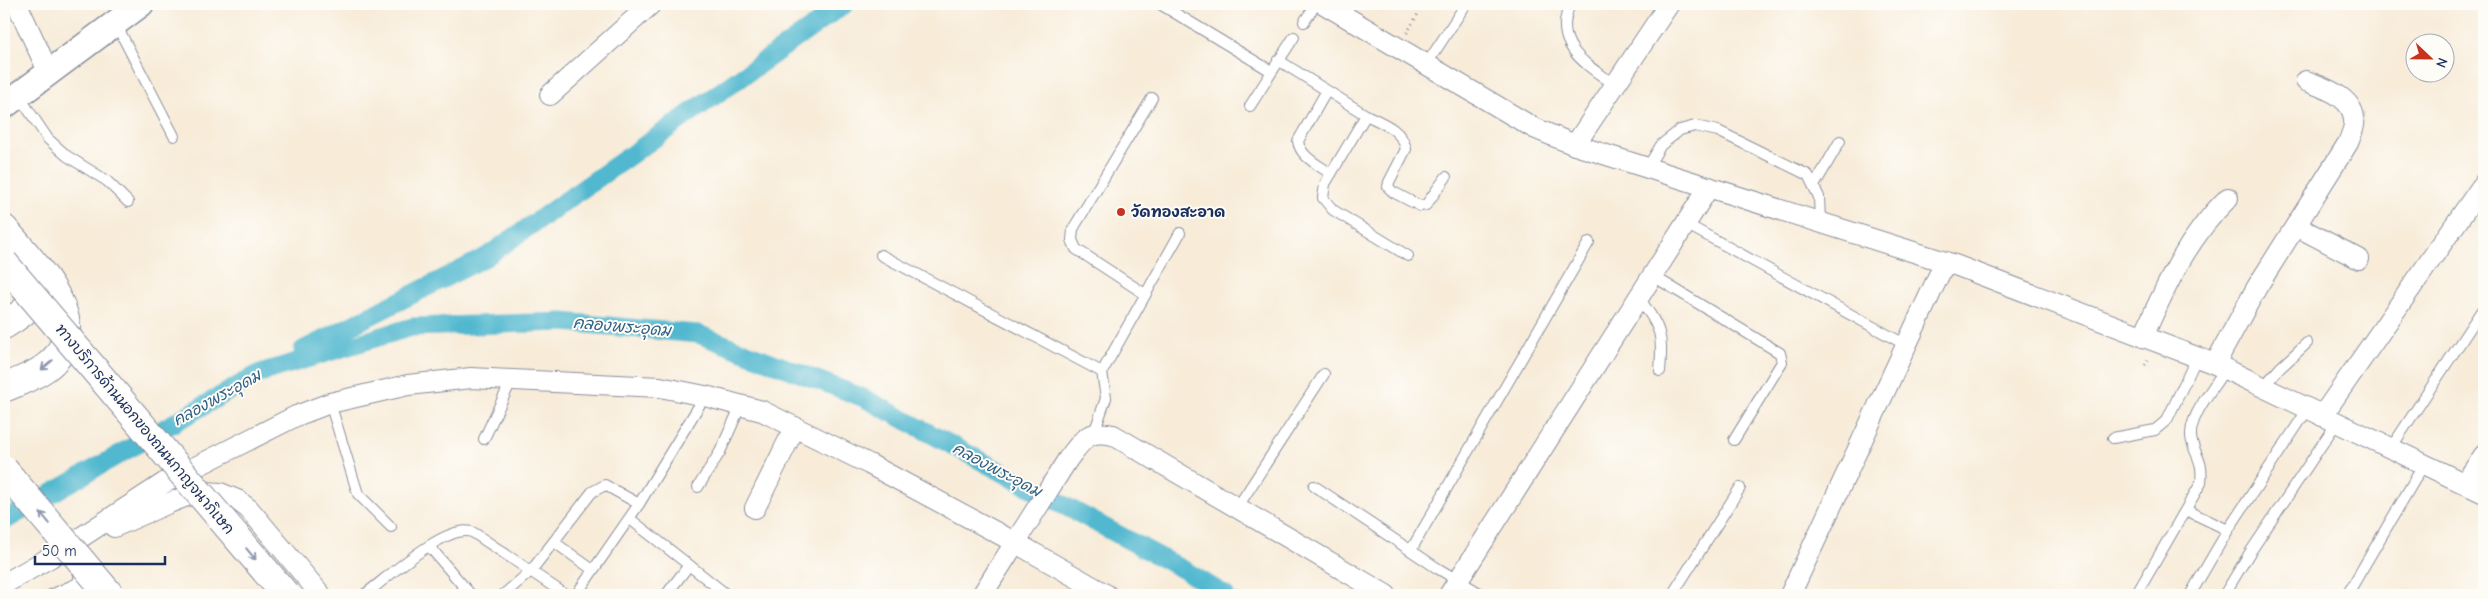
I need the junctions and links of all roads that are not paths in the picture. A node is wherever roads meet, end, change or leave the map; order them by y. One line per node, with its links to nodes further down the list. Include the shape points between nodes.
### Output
1 (17, 4): 16 (street)
2 (651, 4): 20 (street)
3 (1160, 4): 15 (lane)
4 (1316, 4): 10 (lane)
5 (1324, 4): 14 (street)
6 (1466, 4): 14 (lane)
7 (1669, 4): 18 (street)
8 (137, 5): 11 (street)
9 (1569, 7): 18 (lane, via 1563,20 1569,45 1587,66)
10 (1304, 22)
11 (115, 23): 16 (street); 25 (lane)
12 (1294, 37): 13 (lane)
13 (1278, 60): 15 (lane); 19 (lane)
14 (1426, 65): 27 (street, via 1534,128)
15 (1271, 71): 23 (lane)
16 (48, 73): 22 (street)
17 (2306, 81): 38 (street, via 2333,90 2352,109 2354,124 2348,144)
18 (1615, 85): 27 (street)
19 (1326, 92): 24 (lane); 29 (lane, via 1298,141 1303,154)
20 (550, 95)
21 (1152, 98): 49 (lane, via 1073,229 1072,240 1076,249)
22 (11, 100): 35 (lane, via 48,140 108,181)
23 (1250, 106)
24 (1366, 115): 29 (lane); 30 (lane, via 1394,129 1404,140 1406,150 1389,182 1388,187 1393,192 1420,206 1426,205)
25 (174, 136)
26 (1840, 141): 32 (lane)
27 (1575, 145): 28 (street)
28 (1647, 168): 32 (lane, via 1661,146 1680,130 1695,126 1718,131 1808,175); 33 (street)
29 (1331, 174): 43 (lane, via 1325,184 1323,198 1332,210)
30 (1446, 177)
31 (2484, 183): 66 (street)
32 (1814, 186): 36 (lane, via 1819,197)
33 (1709, 187): 36 (street); 37 (street)
34 (2228, 198): 53 (street, via 2195,234 2169,278)
35 (128, 202)
36 (1820, 222): 45 (street)
37 (1686, 224): 48 (street); 55 (lane)
38 (2296, 226): 44 (street); 56 (street)
39 (4, 229): 47 (main road)
40 (1180, 233): 49 (lane)
41 (1589, 242): 91 (lane)
42 (882, 255): 57 (lane)
43 (1408, 256)
44 (2359, 259)
45 (1945, 262): 53 (street); 55 (street)
46 (4, 264): 102 (main road, ทางบริการด้านนอกของถนนกาญจนาภิเษก, one-way to 102, bridge)
47 (43, 276): 52 (main road, via 39,292 28,310); 61 (main road, one-way to 61, via 57,295 66,317 63,345 60,353 45,368)
48 (1653, 276): 50 (street); 71 (lane, via 1780,353 1782,362)
49 (1145, 294): 57 (lane)
50 (1639, 298): 58 (lane, via 1659,327 1662,344); 97 (street)
51 (2484, 307): 72 (lane)
52 (4, 325)
53 (2143, 337): 56 (street)
54 (2307, 343): 62 (lane)
55 (1906, 345): 115 (street)
56 (2212, 364): 62 (street); 69 (lane, via 2167,420 2155,430); 84 (lane, via 2192,423 2192,440 2203,466 2202,483)
57 (1102, 372): 68 (lane, via 1106,398)
58 (1660, 372)
59 (1324, 374): 83 (lane)
60 (512, 379): 63 (street, via 660,387); 64 (street, via 471,378 408,386); 70 (lane)
61 (4, 388)
62 (2263, 388): 66 (street)
63 (704, 396): 65 (street); 81 (lane)
64 (330, 403): 86 (lane, via 358,494); 95 (street, via 296,416 164,483)
65 (741, 406): 67 (street, via 762,411); 77 (lane, via 720,452)
66 (2322, 416): 72 (street); 87 (lane); 118 (lane)
67 (795, 427): 82 (street); 88 (street)
68 (1094, 433): 83 (street, via 1113,435); 88 (street, via 1084,438 1068,459)
69 (2113, 438)
70 (484, 439)
71 (1734, 440)
72 (2391, 448): 74 (street)
73 (2484, 455): 76 (street)
74 (2424, 464): 76 (street); 119 (lane)
75 (4, 470): 101 (main road, one-way to 75, bridge)
76 (2465, 484): 80 (street)
77 (698, 486)
78 (1314, 486): 91 (lane)
79 (1740, 488): 114 (lane)
80 (2484, 493)
81 (639, 504): 85 (lane); 89 (lane, via 605,485 599,486)
82 (755, 508)
83 (1237, 508): 112 (street)
84 (2186, 510): 87 (lane); 116 (lane)
85 (630, 519): 92 (lane); 93 (lane)
86 (391, 527)
87 (2228, 530): 117 (lane)
88 (1021, 534): 110 (street); 111 (street)
89 (554, 542): 93 (lane); 94 (lane)
90 (429, 546): 94 (lane, via 460,530 468,530); 98 (lane); 99 (lane)
91 (1411, 550): 97 (lane)
92 (689, 565): 108 (lane); 109 (lane)
93 (593, 570): 107 (lane)
94 (531, 571): 105 (lane); 106 (lane)
95 (4, 584)
96 (86, 587): 100 (lane); 103 (street, via 86,557 90,543 116,526 192,494 220,492 250,510)
97 (1454, 588): 113 (lane)
98 (378, 592): 104 (lane)
99 (464, 594)
100 (51, 595)
101 (110, 595)
102 (286, 595)
103 (321, 595)
104 (364, 595)
105 (503, 595)
106 (566, 595)
107 (576, 595)
108 (666, 595)
109 (727, 595)
110 (982, 595)
111 (1107, 595)
112 (1386, 595)
113 (1483, 595)
114 (1672, 595)
115 (1790, 595)
116 (2136, 595)
117 (2190, 595)
118 (2224, 595)
119 (2347, 595)

